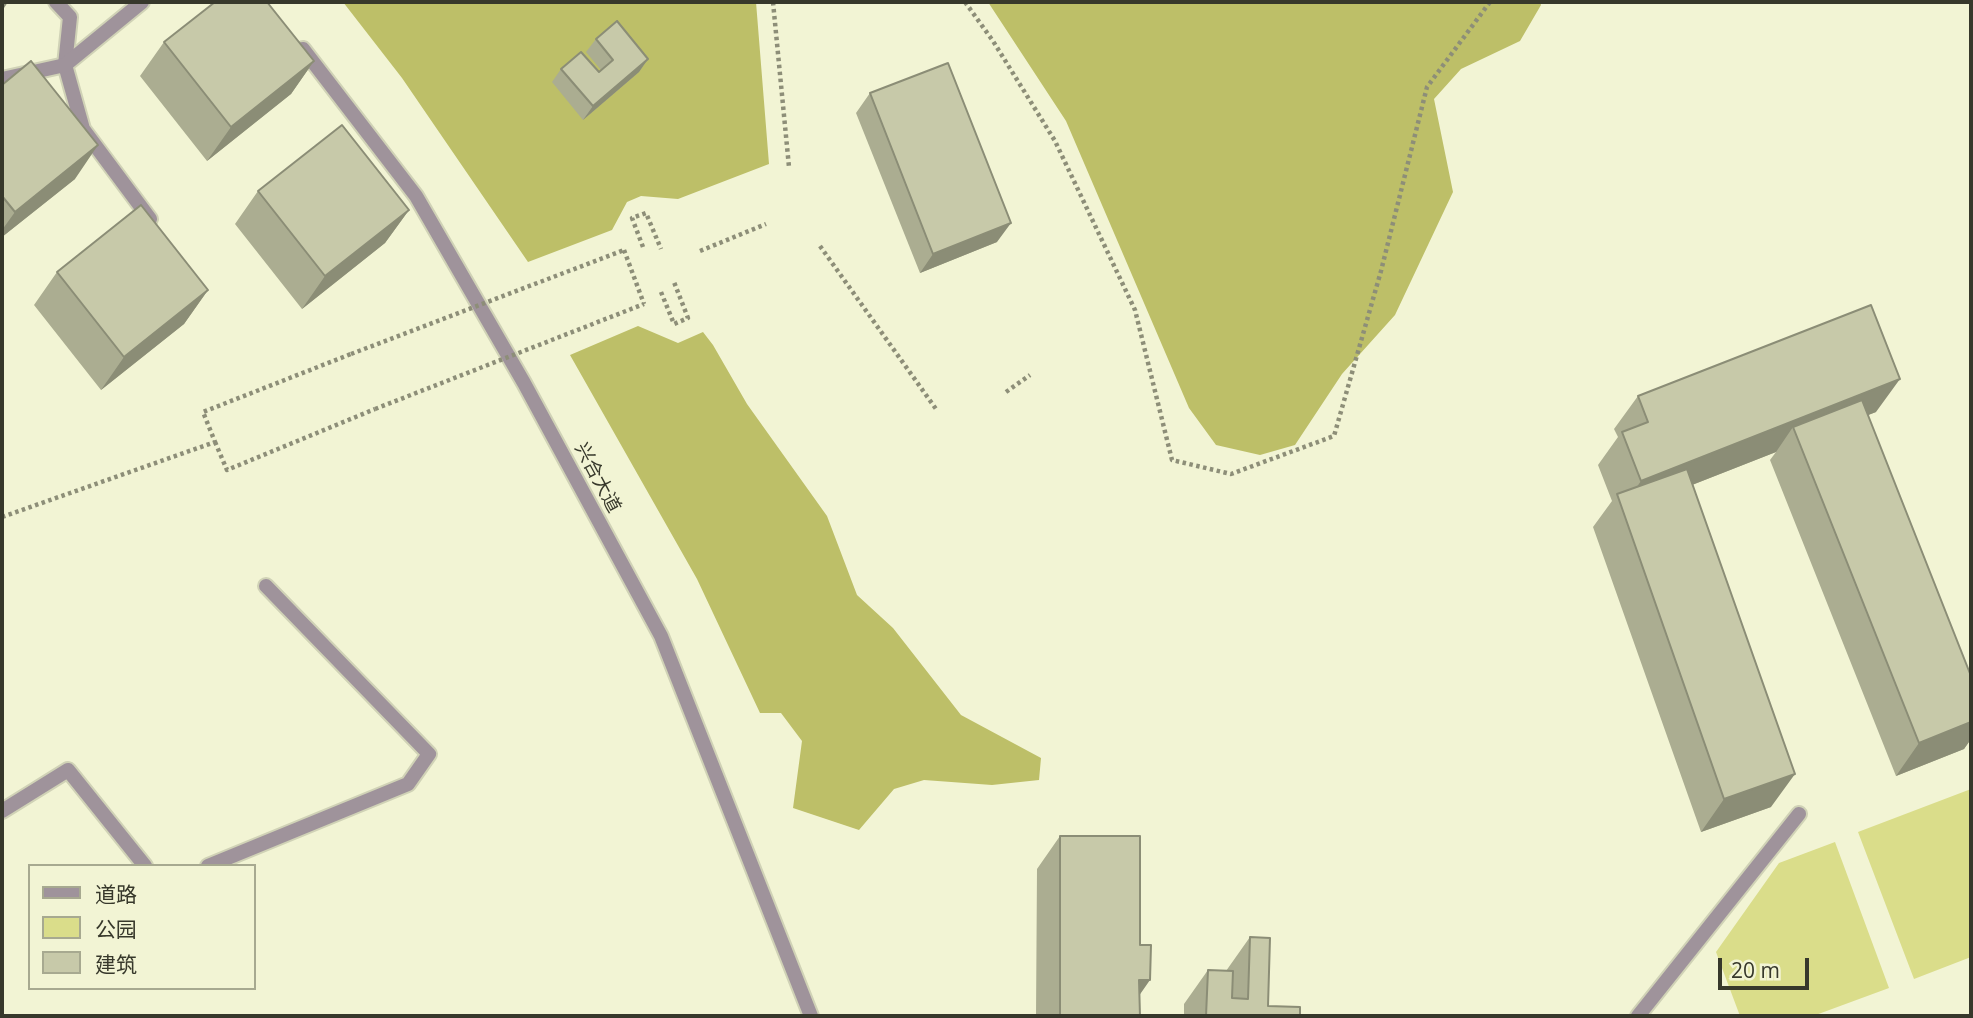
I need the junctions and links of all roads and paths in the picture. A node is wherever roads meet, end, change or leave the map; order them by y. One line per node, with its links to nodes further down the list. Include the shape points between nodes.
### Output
1 (56, 2): 7 (street, via 70,17)
2 (142, 2): 7 (street)
3 (773, 2): 9 (path)
4 (965, 2): 5 (path, via 1055,141 1135,310 1172,460 1231,474 1334,436 1427,88)
5 (1490, 2)
6 (292, 34): 28 (street, 兴合大道, via 416,196 661,636)
7 (65, 65): 8 (street); 11 (street, via 83,129)
8 (2, 79)
9 (789, 167)
10 (766, 224): 15 (path)
11 (155, 226)
12 (820, 246): 20 (path)
13 (643, 247): 14 (path, via 632,218 646,213)
14 (660, 249)
15 (700, 251)
16 (674, 282): 17 (path, via 688,318 674,324)
17 (661, 292)
18 (1030, 375): 19 (path)
19 (1006, 392)
20 (936, 409)
21 (215, 442): 21 (path, bridge, via 203,412 624,250 644,304 226,470); 22 (path)
22 (2, 517)
23 (266, 586): 27 (street, via 429,754 408,784)
24 (2, 811): 26 (street, via 68,771)
25 (1799, 814): 29 (street)
26 (143, 864)
27 (213, 864)
28 (811, 1016)
29 (1639, 1016)

